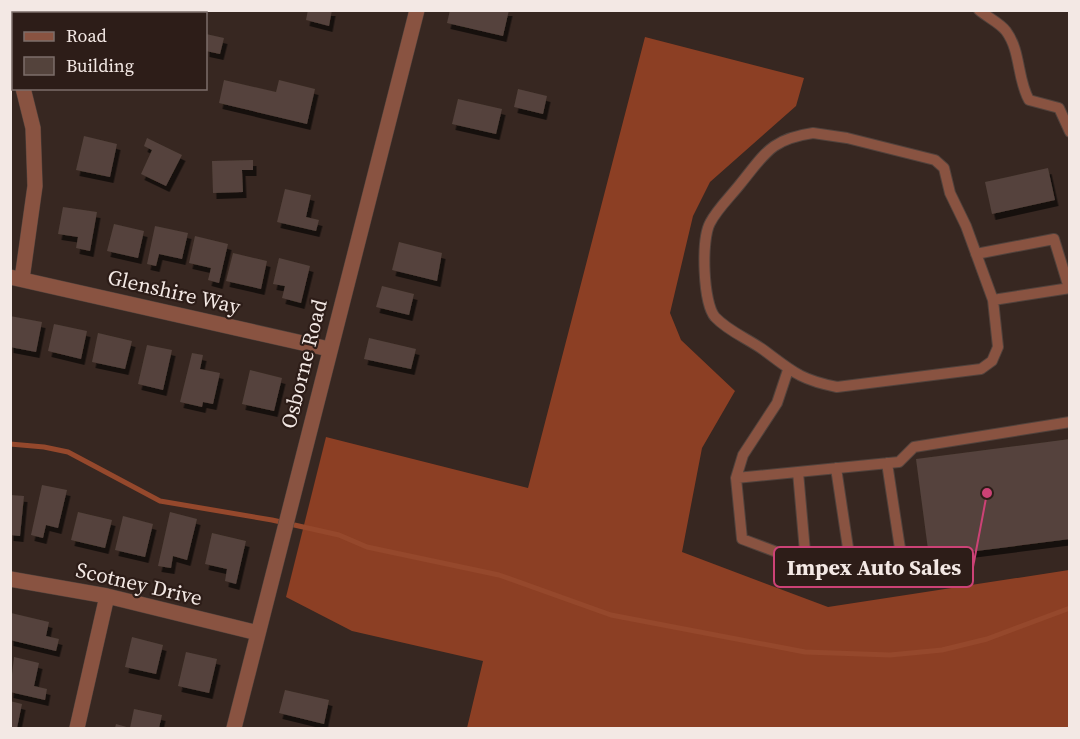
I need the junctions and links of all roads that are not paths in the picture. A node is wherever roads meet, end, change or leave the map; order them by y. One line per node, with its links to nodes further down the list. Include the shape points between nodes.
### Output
1 (417, 10): 9 (street, Osborne Road)
2 (979, 10): 4 (lane, via 1006,31 1029,100 1059,108)
3 (24, 90): 6 (street, via 33,128 35,186)
4 (1070, 132)
5 (976, 254): 7 (lane, via 1054,239); 8 (lane); 10 (lane, via 950,193 944,168 935,160 813,133 776,143 710,224 705,275 713,315)
6 (16, 278): 9 (street, Glenshire Way)
7 (1069, 288): 8 (lane)
8 (993, 300): 10 (lane, via 998,347 992,361 981,369 837,387)
9 (329, 349): 20 (street, Osborne Road)
10 (788, 370): 15 (lane, via 777,403 743,455)
11 (1070, 423): 12 (lane, via 914,447 899,462)
12 (887, 463): 13 (lane); 16 (lane, via 900,555)
13 (836, 468): 14 (lane); 16 (lane)
14 (798, 472): 15 (lane); 17 (lane)
15 (736, 478): 17 (lane, via 742,539)
16 (850, 561): 17 (lane)
17 (806, 563)
18 (10, 579): 19 (street, Scotney Drive)
19 (107, 596): 20 (street, Scotney Drive); 21 (street)
20 (258, 633): 22 (street, Osborne Road)
21 (77, 729)
22 (234, 729)

